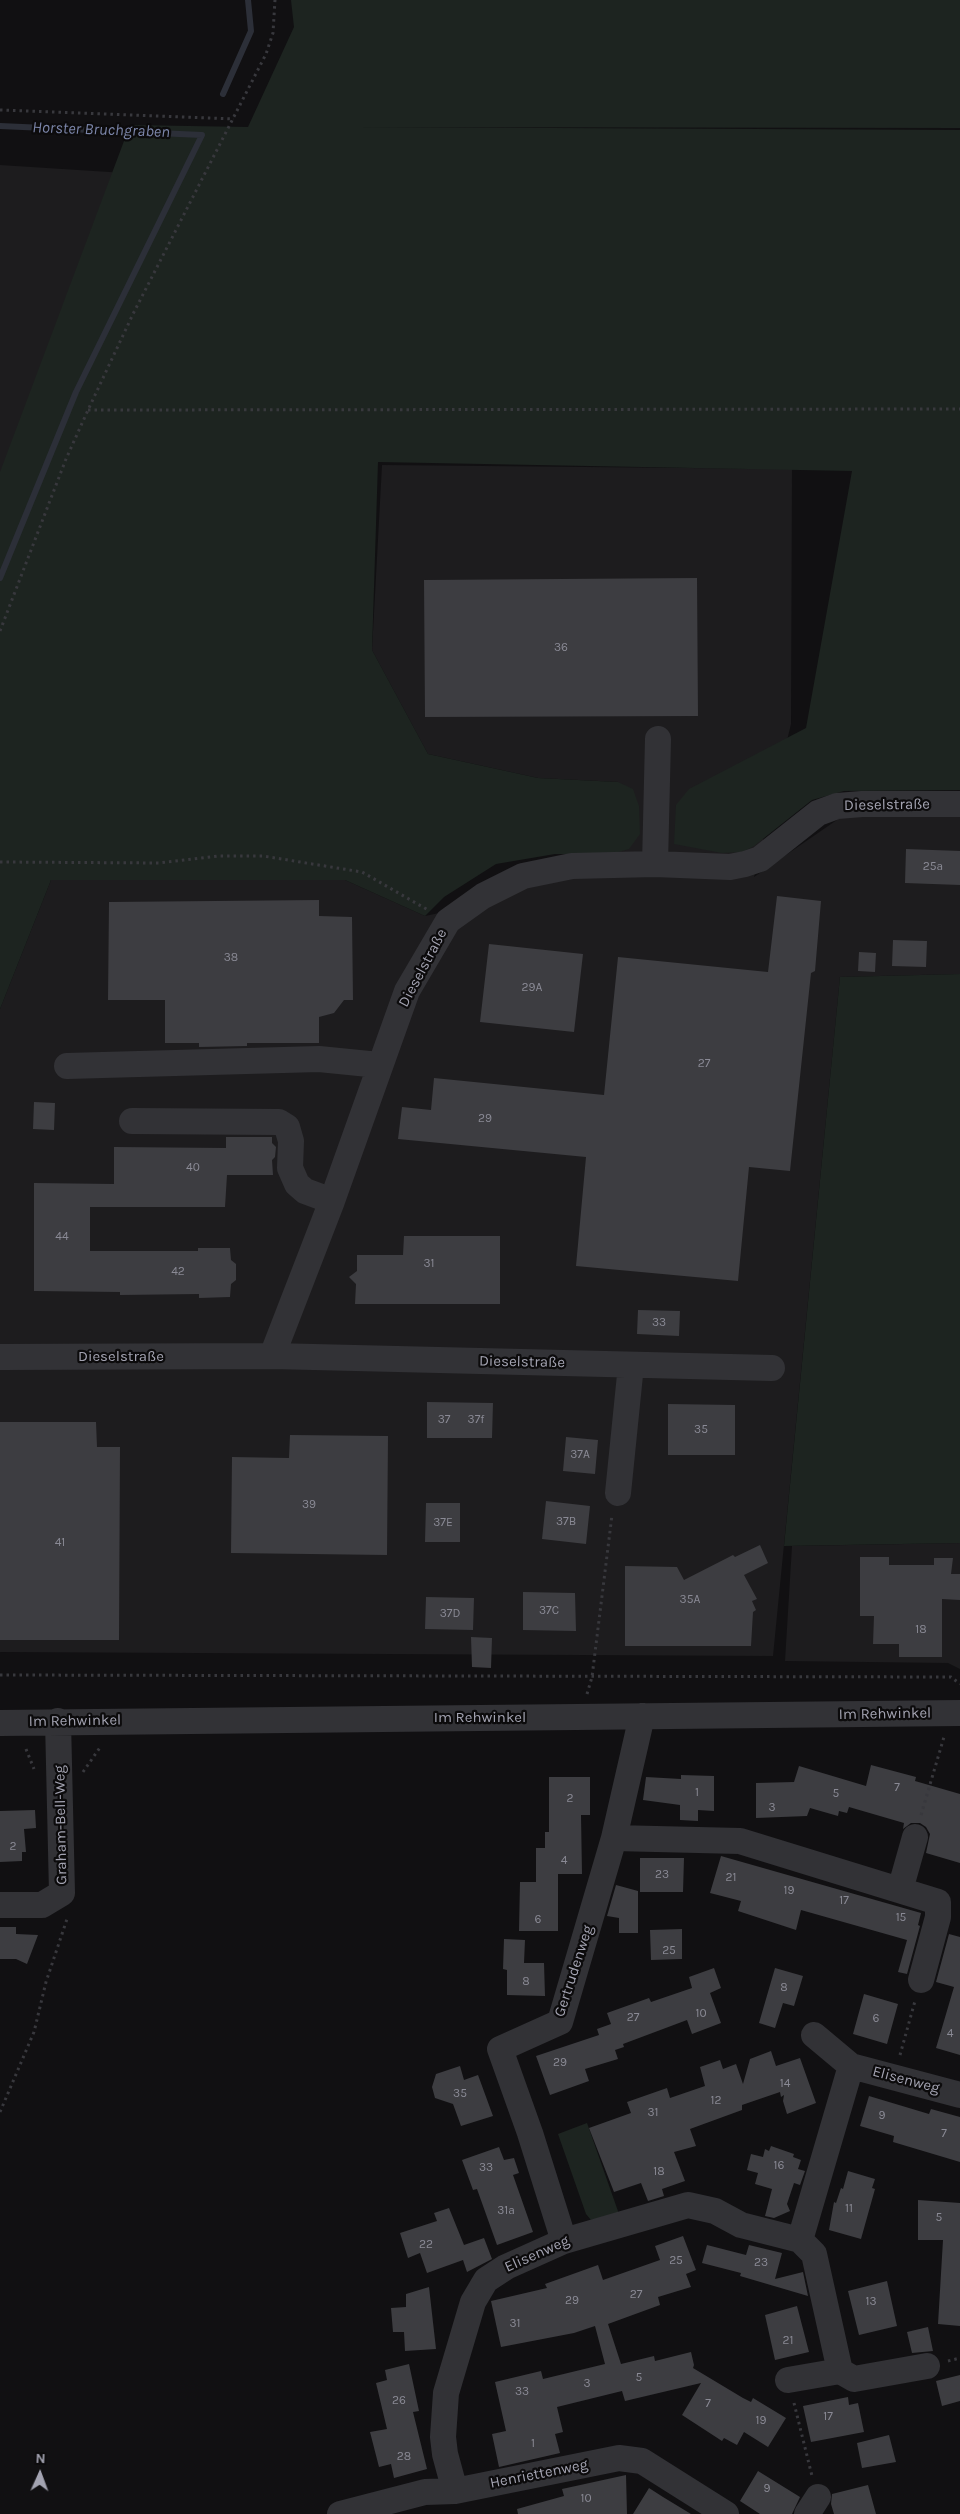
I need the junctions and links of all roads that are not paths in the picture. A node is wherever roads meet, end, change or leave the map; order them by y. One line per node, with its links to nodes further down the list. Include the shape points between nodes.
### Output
1 (658, 739): 3 (street)
2 (960, 804): 3 (street, Dieselstraße, via 837,806 818,813 760,859 745,864 730,867)
3 (655, 864): 4 (street, Dieselstraße, via 572,866 523,876 482,896 448,921 407,991)
4 (379, 1065): 5 (street, via 319,1059); 7 (street, Dieselstraße)
5 (67, 1066)
6 (132, 1121): 7 (street, via 279,1122 286,1127 291,1141 290,1168 297,1184 305,1191)
7 (332, 1201): 8 (street, Dieselstraße)
8 (272, 1356): 9 (street, Dieselstraße); 10 (street, Dieselstraße)
9 (0, 1358)
10 (631, 1365): 11 (street, Dieselstraße); 12 (street)
11 (772, 1368)
12 (618, 1493)
13 (960, 1713): 14 (street, Im Rehwinkel)
14 (642, 1716): 15 (street, Im Rehwinkel); 18 (street, Gertrudenweg)
15 (58, 1722): 16 (street, Im Rehwinkel); 20 (street, Graham-Bell-Weg, via 62,1893 42,1904)
16 (0, 1723)
17 (915, 1837): 19 (street)
18 (614, 1838): 19 (street, via 740,1841); 26 (street, Gertrudenweg, via 560,2022 500,2049)
19 (900, 1890): 21 (street, via 938,1902 938,1917)
20 (0, 1905)
21 (921, 1980)
22 (814, 2035): 23 (street, Elisenweg)
23 (851, 2066): 24 (street, Elisenweg); 25 (street, Elisenweg)
24 (960, 2095)
25 (800, 2240): 26 (street, Elisenweg, via 741,2225 715,2211 688,2205); 28 (street, via 814,2254)
26 (564, 2241): 30 (street, Elisenweg, via 506,2267 486,2280 473,2302 446,2392 443,2415 445,2454)
27 (927, 2366): 28 (street, via 854,2379)
28 (840, 2371): 29 (street)
29 (788, 2380)
30 (455, 2491): 31 (street, Henriettenweg, via 426,2492); 32 (street, Henriettenweg, via 619,2458 642,2461)
31 (340, 2514)
32 (726, 2514)

